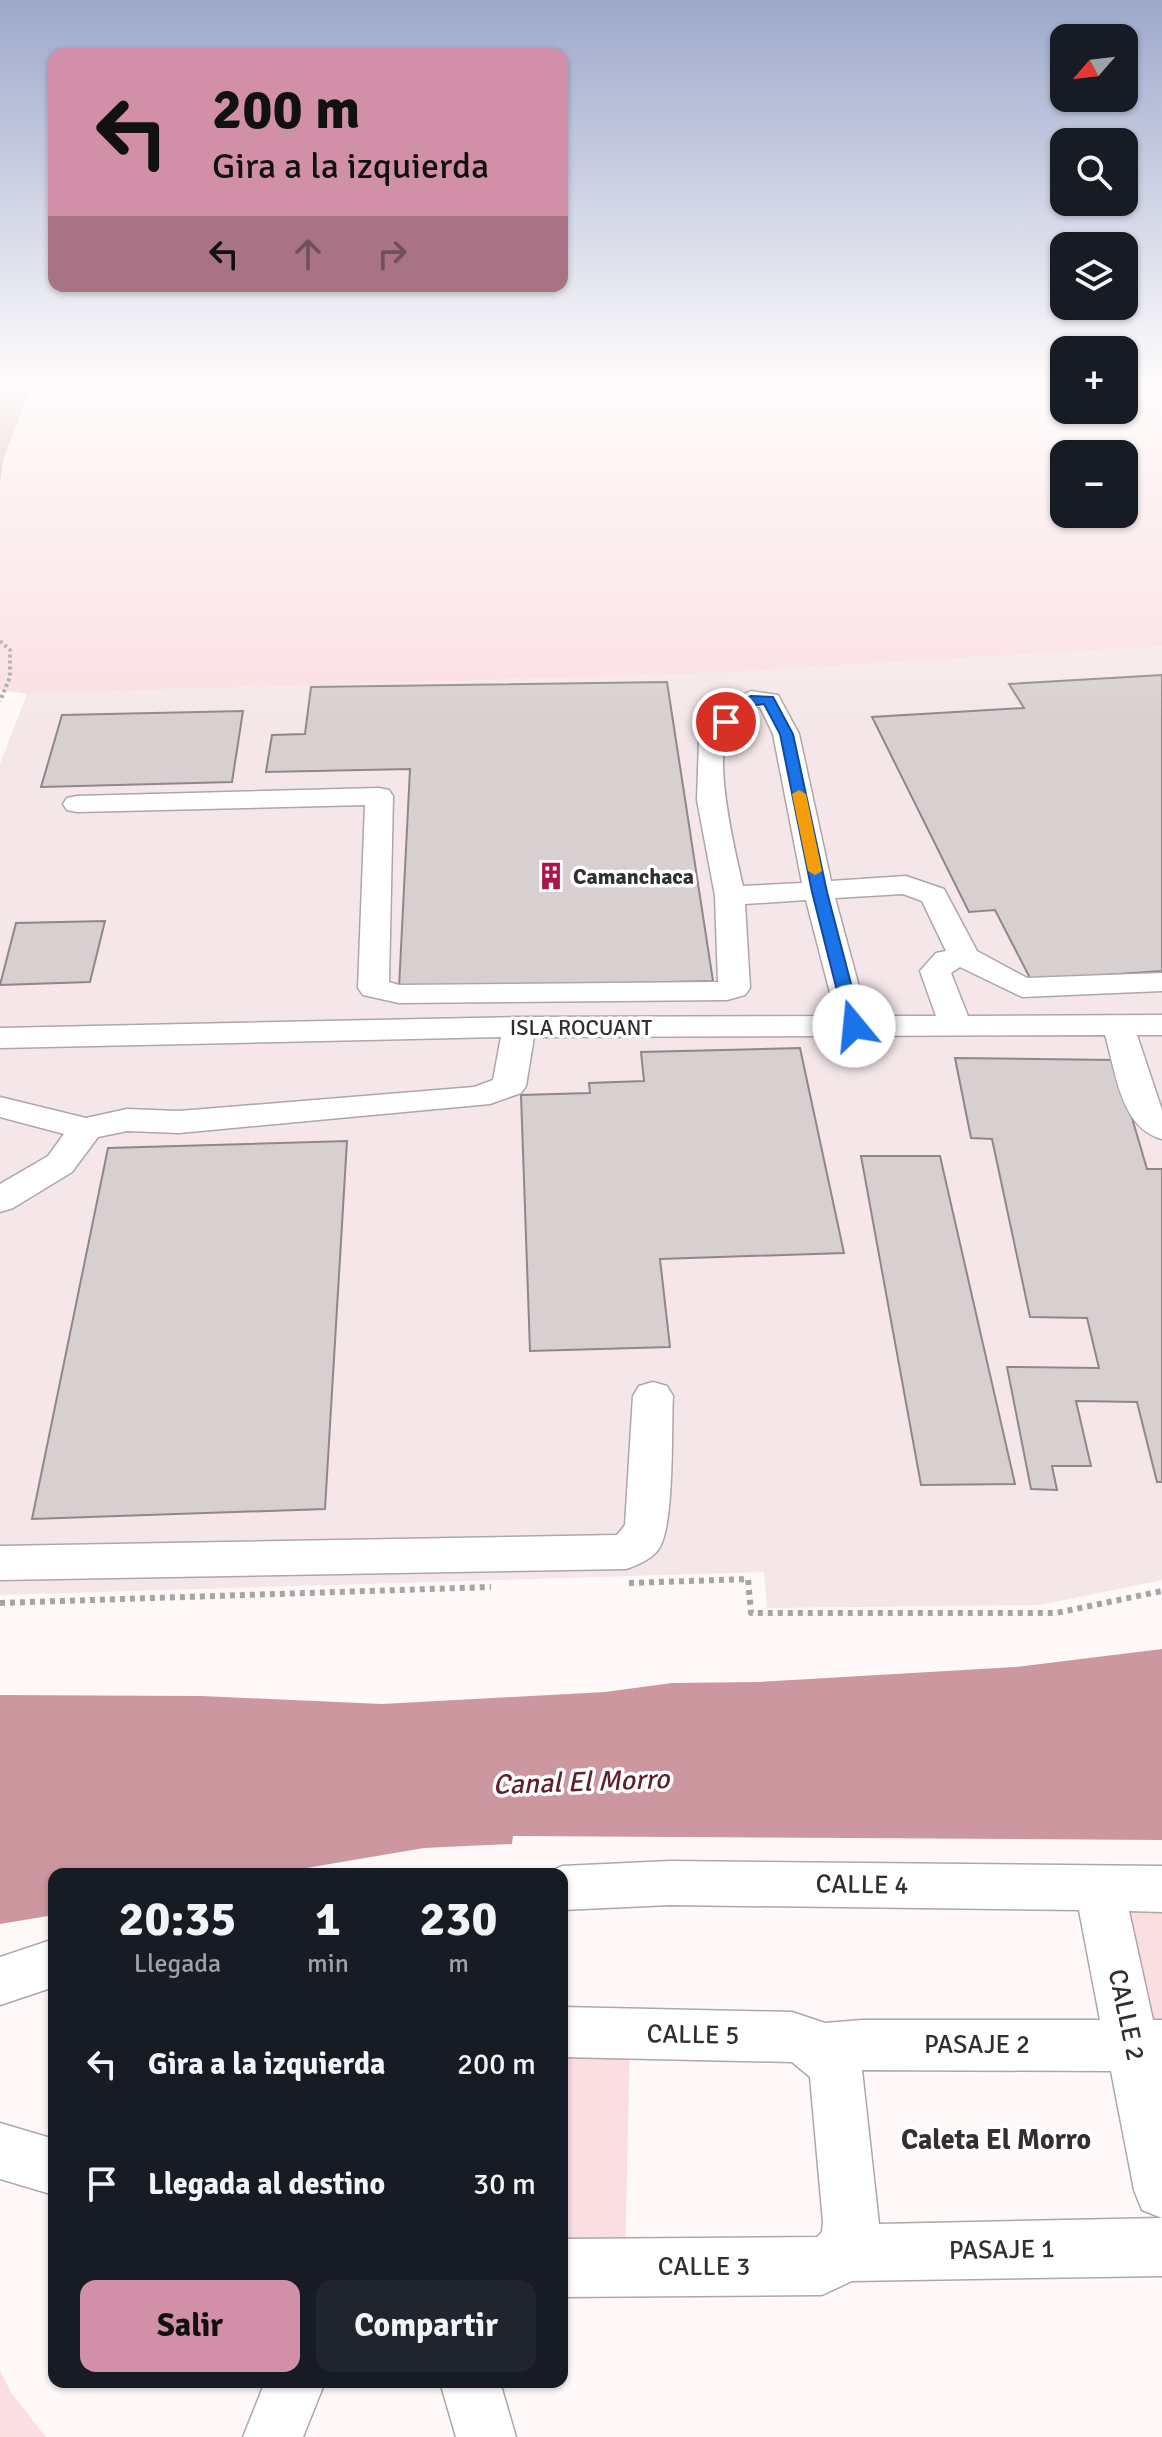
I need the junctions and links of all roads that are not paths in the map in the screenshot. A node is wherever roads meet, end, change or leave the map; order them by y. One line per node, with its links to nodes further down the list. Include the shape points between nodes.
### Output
1 (77, 804): 3 (street, via 379,796 372,974 374,988 399,994 727,991 734,984)
2 (819, 892): 3 (street); 3 (street, via 786,734 769,700 759,698 740,705 712,740 711,800); 4 (street, via 921,888 934,895); 8 (street)
3 (730, 896)
4 (964, 957): 5 (street, via 1022,988); 6 (street, via 947,960 935,971)
5 (1162, 982)
6 (955, 1025): 7 (street, ISLA ROCUANT); 8 (street, ISLA ROCUANT)
7 (1118, 1025): 10 (street, ISLA ROCUANT); 13 (street, via 1145,1113)
8 (854, 1026): 9 (street, ISLA ROCUANT)
9 (519, 1027): 11 (street, ISLA ROCUANT); 14 (street, via 509,1086 478,1097 179,1122 127,1120)
10 (1160, 1029)
11 (0, 1038)
12 (0, 1107): 14 (street)
13 (1162, 1128)
14 (86, 1129): 15 (street, via 60,1164)
15 (0, 1200)
16 (653, 1396): 17 (street, via 646,1525 642,1540 626,1552)
17 (0, 1563)
18 (568, 1888): 19 (street, CALLE 4, via 670,1883)
19 (1099, 1888): 20 (street, CALLE 4); 24 (street, CALLE 2)
20 (1162, 1889)
21 (48, 1965): 22 (street)
22 (0, 1981)
23 (568, 2032): 25 (street, CALLE 5, via 792,2037)
24 (1147, 2046): 25 (street, PASAJE 2); 28 (street, CALLE 2)
25 (821, 2049): 30 (street, via 838,2085 851,2222)
26 (0, 2151): 27 (street)
27 (48, 2165)
28 (1162, 2190)
29 (1162, 2247): 30 (street, PASAJE 1)
30 (843, 2253): 31 (street, CALLE 3, via 833,2262 809,2267)
31 (568, 2268)
32 (293, 2388): 34 (street)
33 (472, 2388): 35 (street)
34 (273, 2437)
35 (486, 2437)

